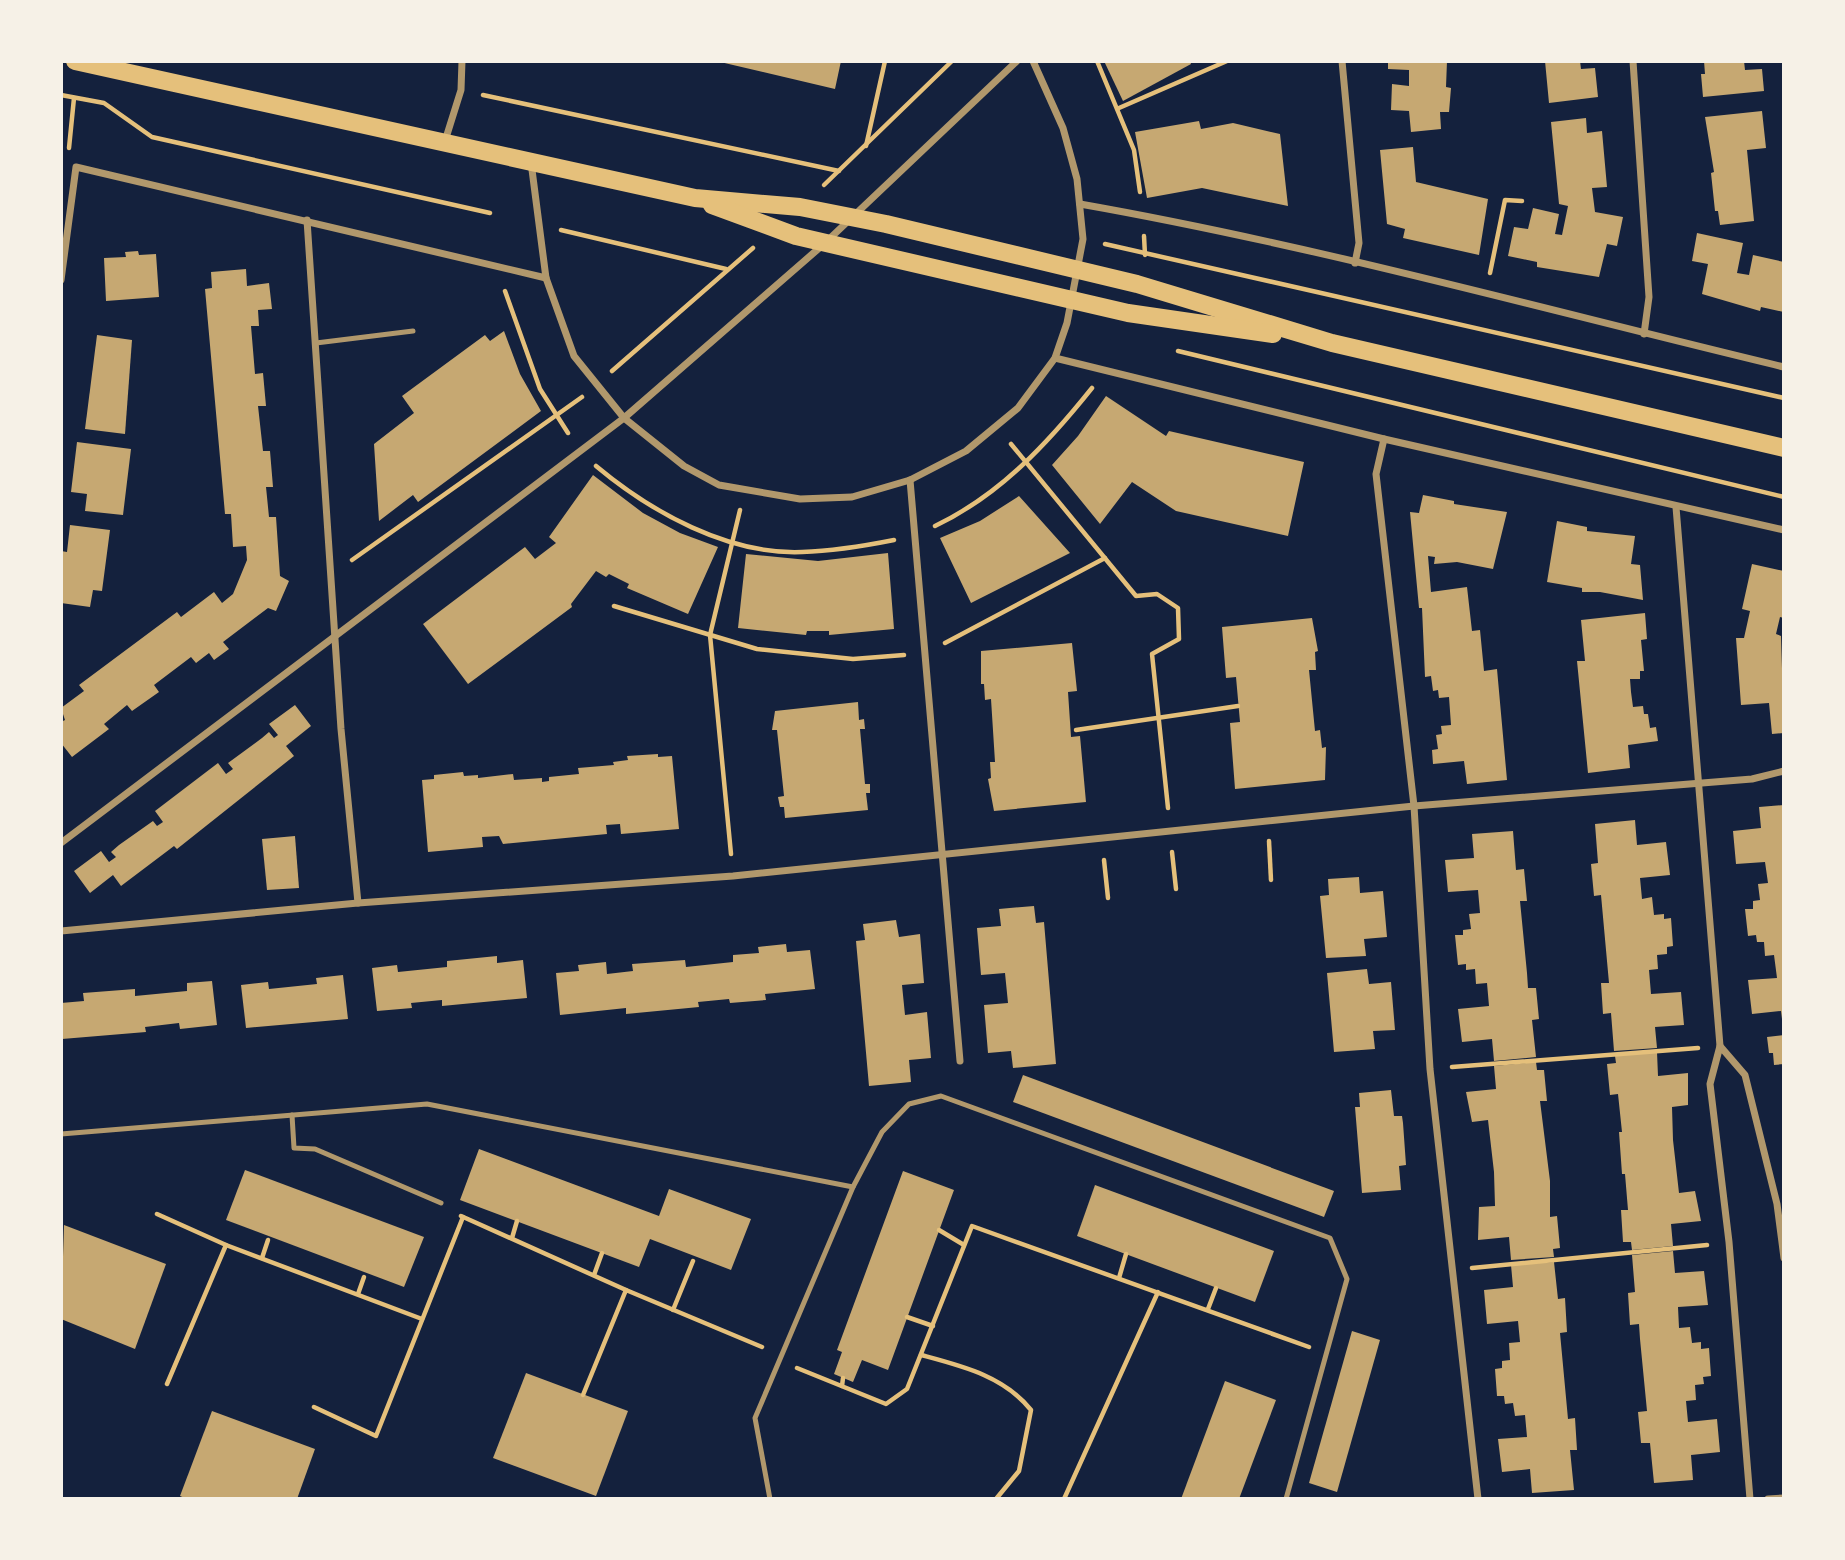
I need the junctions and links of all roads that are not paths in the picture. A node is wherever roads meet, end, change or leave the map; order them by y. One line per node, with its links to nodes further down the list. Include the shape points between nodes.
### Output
1 (75, 61): 7 (main road)
2 (462, 61): 7 (street, via 461,90)
3 (1017, 61): 11 (street)
4 (1033, 61): 10 (street, via 1063,128)
5 (1342, 61): 14 (street, via 1359,243)
6 (1633, 61): 20 (street, via 1649,297)
7 (445, 141): 8 (main road)
8 (531, 161): 9 (main road); 16 (street)
9 (695, 198): 11 (main road); 13 (main road, via 774,230)
10 (1080, 204): 14 (street); 15 (street, via 1083,239)
11 (853, 216): 13 (street); 15 (main road)
12 (307, 220): 16 (street); 17 (street, via 76,167); 21 (street)
13 (825, 243): 18 (main road); 25 (street)
14 (1355, 263): 20 (street, via 1486,291)
15 (1078, 270): 18 (street); 22 (main road)
16 (547, 278): 25 (street, via 574,356)
17 (61, 280)
18 (1071, 299): 22 (main road, via 1128,313); 23 (street)
19 (413, 331): 21 (lane)
20 (1644, 334): 24 (street)
21 (316, 343): 31 (street)
22 (1332, 343): 27 (main road)
23 (1055, 358): 26 (street); 28 (street, via 1018,408 997,427 966,451)
24 (1784, 367)
25 (624, 418): 28 (street, via 684,466 719,485 800,499 852,497); 31 (street)
26 (1384, 439): 29 (street); 34 (street, via 1376,474)
27 (1784, 448)
28 (910, 480): 36 (street)
29 (1676, 507): 30 (street); 33 (street)
30 (1784, 530)
31 (336, 634): 35 (street); 37 (street)
32 (1784, 771): 33 (street, via 1752,779)
33 (1699, 781): 34 (street); 39 (street)
34 (1414, 807): 36 (street); 46 (street, via 1430,1069)
35 (61, 843)
36 (944, 857): 37 (street); 40 (street)
37 (358, 903): 38 (street)
38 (61, 931)
39 (1720, 1046): 45 (street, via 1745,1075 1777,1204); 50 (street, via 1710,1084 1729,1242)
40 (960, 1061)
41 (292, 1115): 42 (lane); 43 (lane, via 427,1104); 44 (lane, via 294,1148 314,1149)
42 (61, 1134)
43 (853, 1187): 48 (lane, via 755,1418); 49 (lane, via 882,1132 909,1104 941,1096 1331,1238 1347,1279)
44 (441, 1203)
45 (1784, 1258)
46 (1477, 1498)
47 (1784, 1498): 51 (street)
48 (771, 1499)
49 (1286, 1499)
50 (1750, 1499)
51 (1770, 1499)

